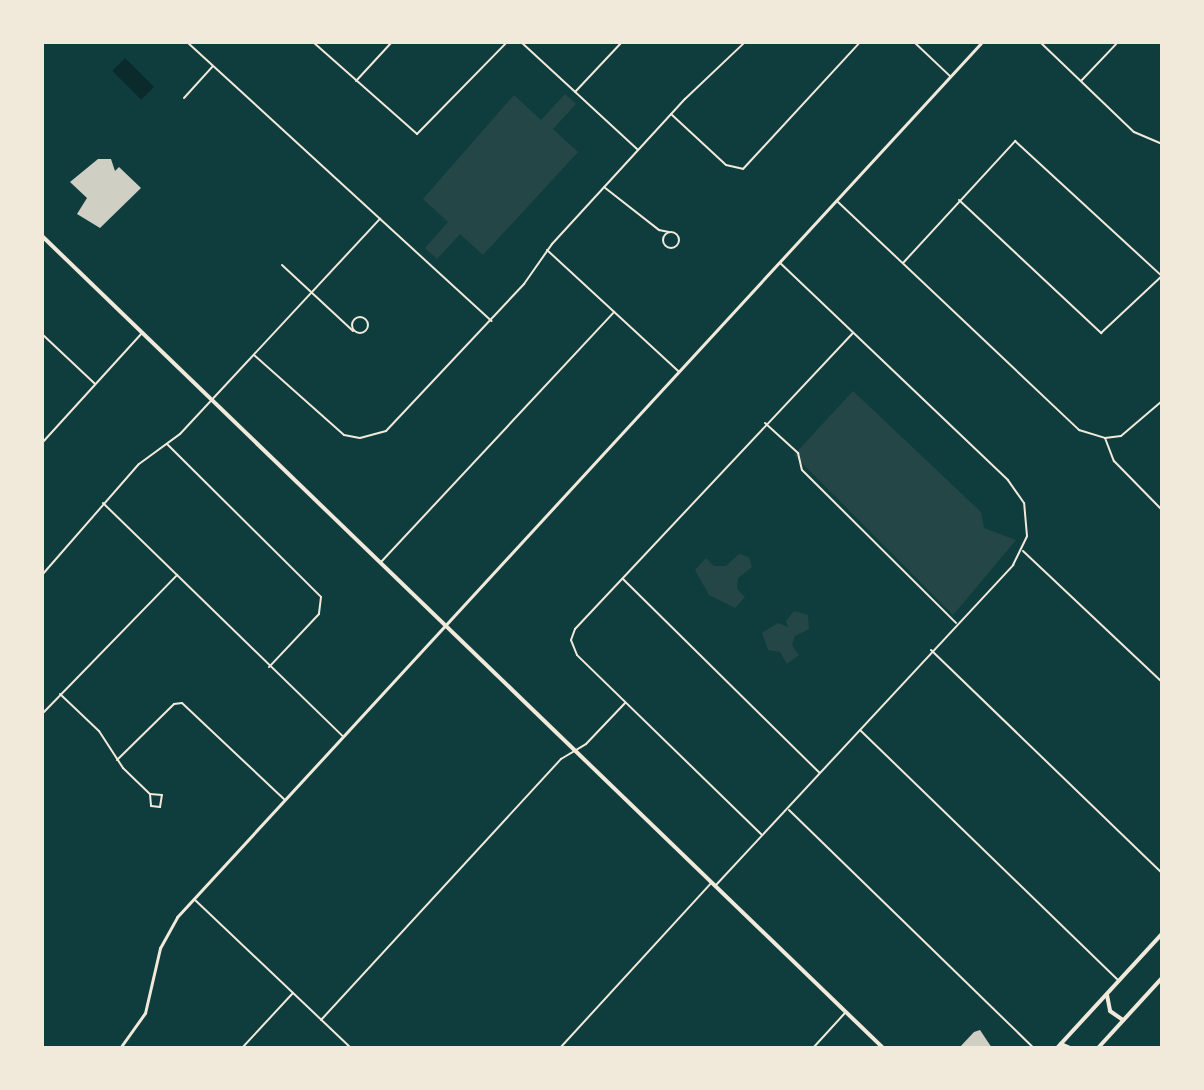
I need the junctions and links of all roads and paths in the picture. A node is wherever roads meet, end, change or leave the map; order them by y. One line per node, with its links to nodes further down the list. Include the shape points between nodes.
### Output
1 (188, 42): 13 (street)
2 (313, 42): 15 (street)
3 (392, 42): 15 (street)
4 (507, 42): 15 (street, via 421,133 409,130)
5 (521, 42): 17 (street)
6 (622, 42): 17 (street)
7 (745, 42): 19 (street)
8 (860, 42): 19 (street, via 739,170 726,165)
9 (914, 42): 14 (street)
10 (982, 42): 14 (street)
11 (1040, 42): 16 (street)
12 (1118, 42): 16 (street)
13 (213, 66): 18 (street); 25 (street)
14 (950, 76): 24 (street)
15 (356, 81)
16 (1081, 81): 20 (street, via 1134,132)
17 (575, 92): 21 (street)
18 (184, 98)
19 (671, 114): 21 (street)
20 (1162, 144)
21 (638, 150): 22 (street)
22 (604, 187): 26 (street); 30 (street)
23 (959, 200): 32 (street); 34 (street, via 1101,333); 34 (street, via 1015,141)
24 (838, 202): 31 (street); 32 (street)
25 (380, 219): 35 (street); 39 (street)
26 (659, 230): 27 (street); 29 (street)
27 (669, 232): 29 (street); 29 (street, via 679,236 677,246 669,248)
28 (42, 236): 41 (main road)
29 (663, 240)
30 (547, 250): 36 (street); 39 (street)
31 (780, 263): 43 (street); 45 (street)
32 (903, 263): 50 (street, via 1074,426)
33 (282, 265): 35 (street)
34 (1162, 276)
35 (312, 292): 38 (street); 44 (street)
36 (614, 312): 45 (street); 56 (street)
37 (358, 317): 38 (street); 40 (street); 40 (street, via 366,320 367,330)
38 (345, 320): 40 (street)
39 (490, 321): 44 (street, via 396,422 372,437 338,431)
40 (353, 331)
41 (142, 333): 46 (street); 47 (main road)
42 (42, 334): 46 (street)
43 (852, 334): 49 (street); 55 (street, via 1016,490 1028,520)
44 (254, 355): 47 (street)
45 (679, 372): 61 (street)
46 (95, 384): 51 (street)
47 (212, 400): 52 (street); 56 (main road)
48 (1162, 400): 50 (street, via 1134,429)
49 (765, 423): 59 (street); 60 (street, via 798,453 802,470)
50 (1105, 438): 54 (street, via 1120,468)
51 (42, 443)
52 (167, 444): 53 (street, via 143,460); 63 (street, via 321,597 319,614)
53 (103, 504): 57 (street); 58 (street)
54 (1162, 510)
55 (1023, 551): 60 (street); 64 (street)
56 (381, 562): 61 (main road)
57 (42, 575)
58 (177, 575): 63 (street); 65 (street)
59 (622, 578): 66 (street, via 575,628 571,640 577,655); 72 (street)
60 (956, 623): 62 (street)
61 (444, 624): 69 (street); 70 (main road)
62 (932, 650): 68 (street); 77 (street)
63 (269, 667): 69 (street)
64 (1162, 682)
65 (60, 694): 67 (street); 71 (street, via 99,730)
66 (626, 702): 70 (street); 76 (street)
67 (42, 714)
68 (859, 730): 72 (street); 82 (street)
69 (343, 736): 74 (street)
70 (574, 750): 78 (main road); 86 (street)
71 (117, 760): 73 (street); 74 (street, via 174,704 182,703)
72 (819, 772): 75 (street)
73 (150, 794): 73 (street, via 151,806 163,804 160,793)
74 (284, 799): 79 (street)
75 (789, 810): 76 (street); 95 (street)
76 (762, 835): 78 (street)
77 (1162, 873)
78 (713, 884): 85 (main road); 92 (street)
79 (194, 899): 83 (street); 89 (street, via 167,931 146,1012)
80 (1162, 934): 82 (main road)
81 (1162, 978): 87 (main road)
82 (1119, 981): 84 (main road)
83 (293, 993): 86 (street); 90 (street)
84 (1107, 994): 87 (main road, via 1110,1011); 88 (main road)
85 (846, 1012): 93 (street); 94 (main road)
86 (321, 1020): 91 (street)
87 (1123, 1020): 98 (main road)
88 (1061, 1044): 96 (main road); 97 (main road)
89 (120, 1048)
90 (242, 1048)
91 (351, 1048)
92 (560, 1048)
93 (813, 1048)
94 (883, 1048)
95 (1034, 1048)
96 (1057, 1048)
97 (1070, 1048)
98 (1098, 1048)

